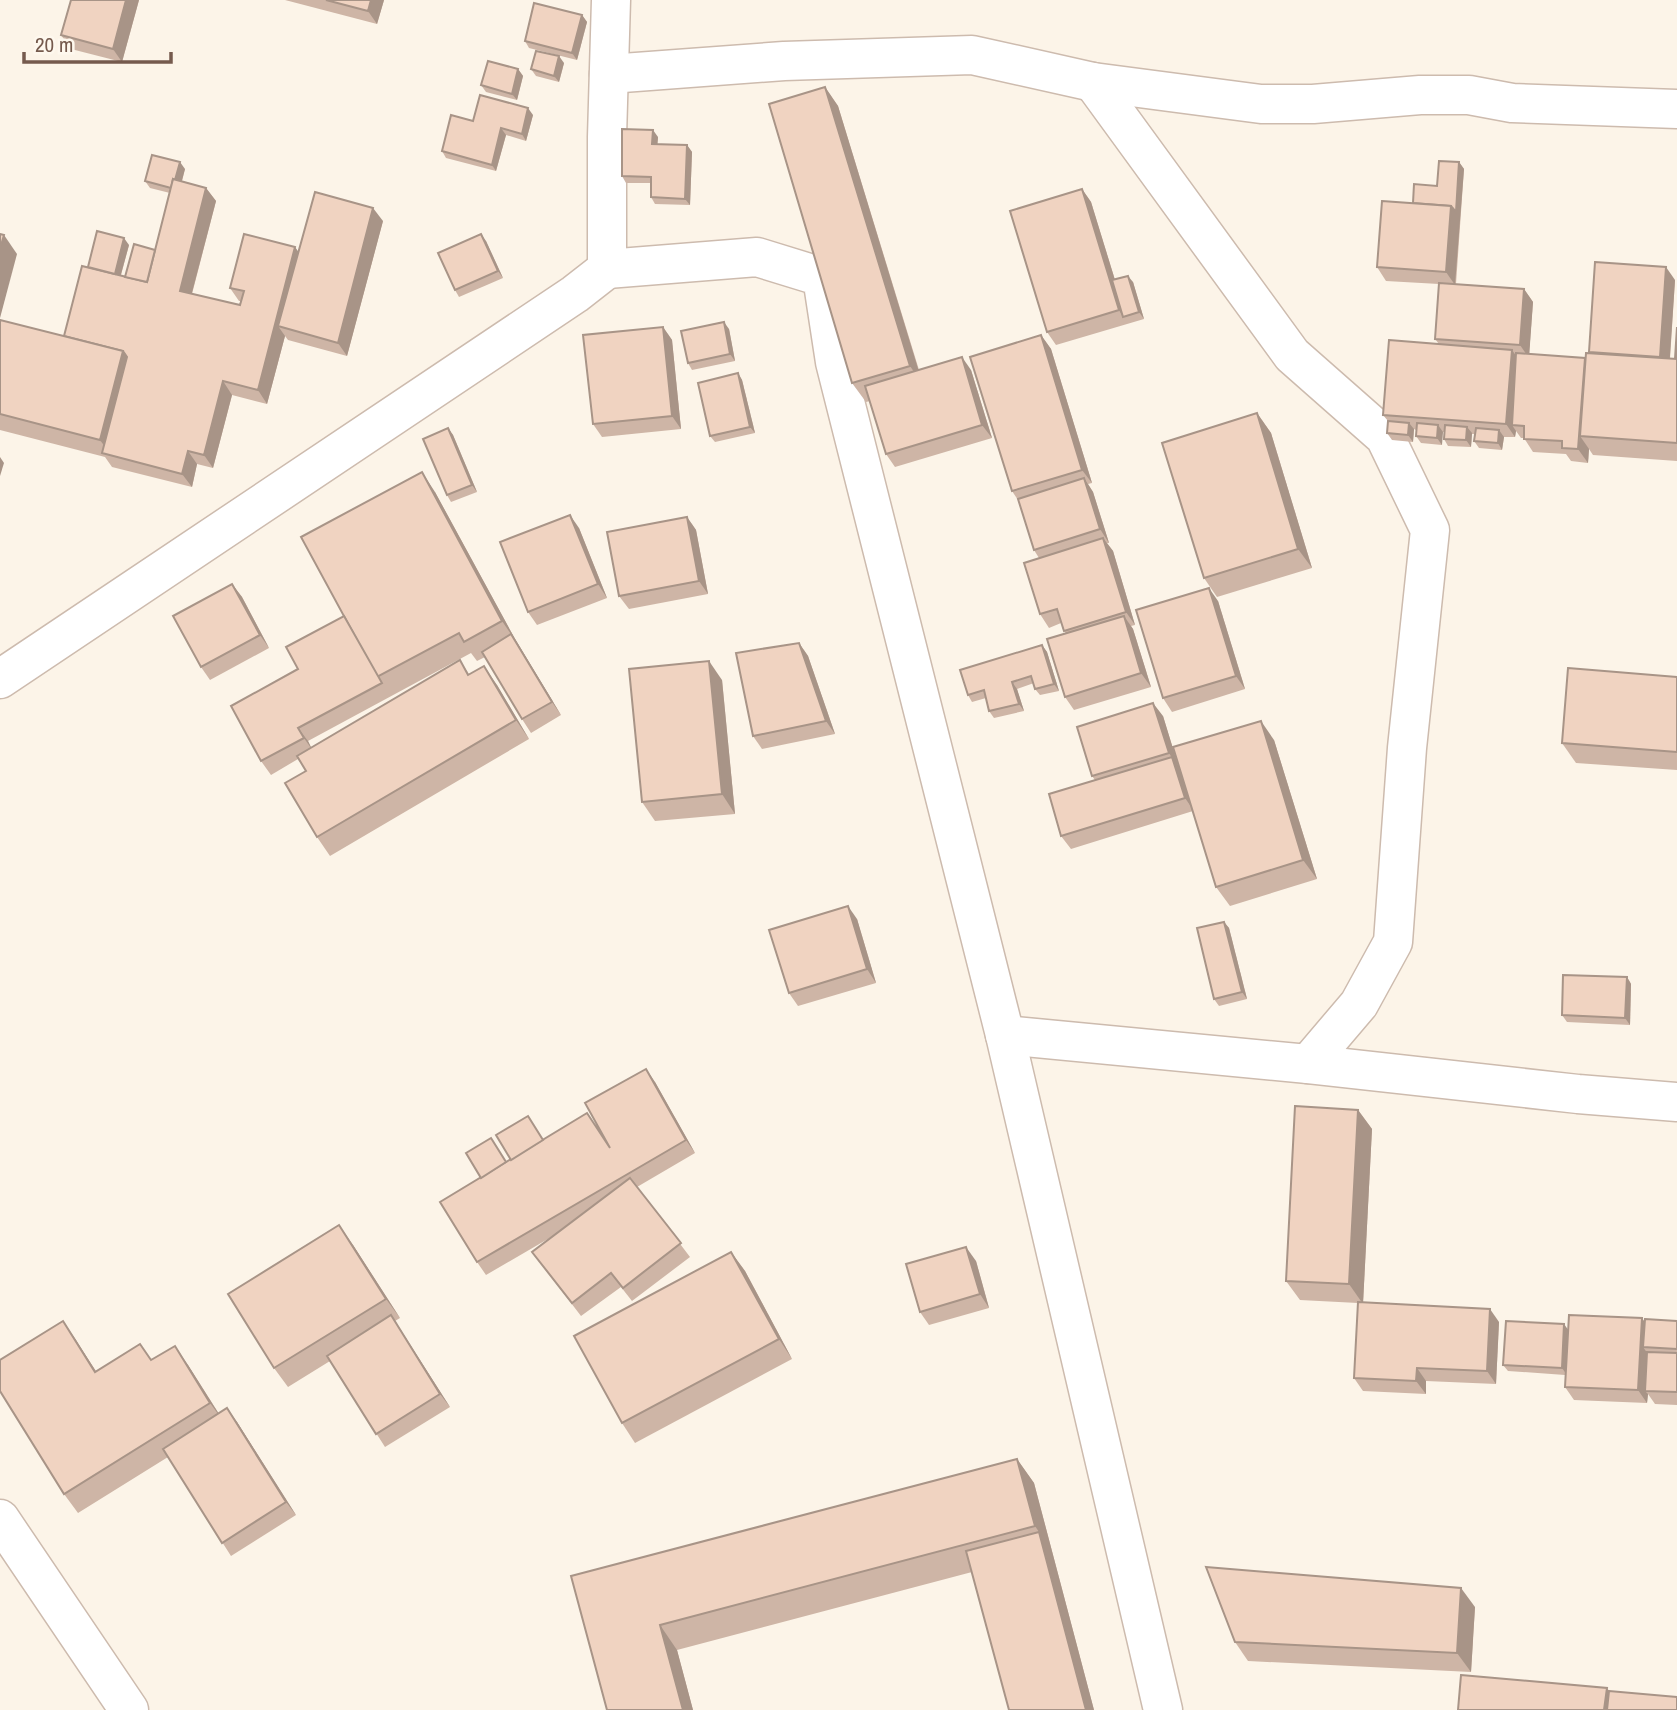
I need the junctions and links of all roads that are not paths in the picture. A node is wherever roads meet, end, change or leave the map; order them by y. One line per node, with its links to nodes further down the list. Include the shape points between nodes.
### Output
1 (611, 0): 2 (street)
2 (609, 74): 3 (street, via 784,61 972,55); 5 (street)
3 (1093, 82): 4 (street, via 1261,103 1469,95 1512,103); 8 (street, via 1292,355 1385,438 1430,530 1393,942 1359,1004)
4 (1677, 109)
5 (607, 269): 6 (street); 7 (street, via 757,257 822,277 835,362)
6 (0, 679)
7 (1004, 1035): 8 (street); 12 (street)
8 (1308, 1064): 9 (street)
9 (1677, 1102)
10 (0, 1520): 11 (street)
11 (129, 1710)
12 (1163, 1710)

